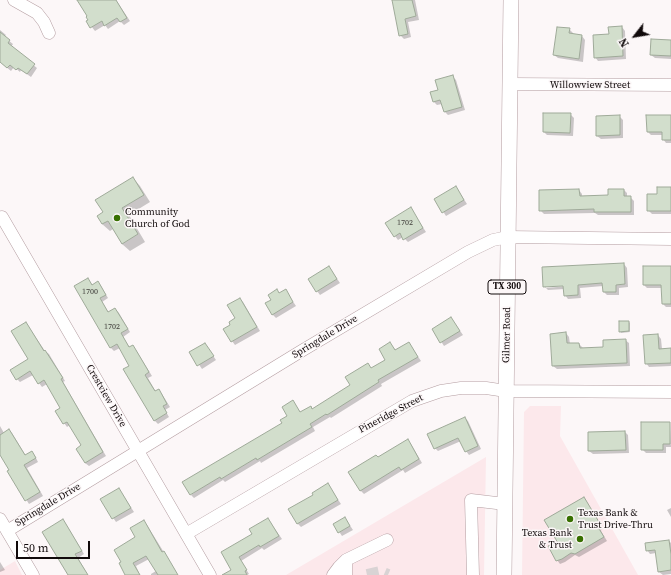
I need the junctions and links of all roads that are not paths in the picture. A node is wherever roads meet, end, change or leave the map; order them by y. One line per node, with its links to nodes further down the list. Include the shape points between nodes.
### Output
1 (14, 0): 3 (street, via 36,13)
2 (511, 0): 4 (main road, Gilmer Road / TX 300)
3 (49, 33)
4 (510, 84): 5 (street, Willowview Street); 7 (main road, Gilmer Road / TX 300)
5 (671, 85)
6 (2, 217): 11 (street, Crestview Drive)
7 (508, 237): 8 (street, Springdale Drive); 9 (main road, Gilmer Road / TX 300); 11 (street, Springdale Drive, via 493,240 468,252)
8 (671, 239)
9 (506, 391): 10 (street, Pineridge Street); 12 (main road, Gilmer Road / TX 300); 15 (street, Pineridge Street, via 454,388 417,398)
10 (671, 392)
11 (138, 450): 14 (street, Springdale Drive); 15 (street, Crestview Drive)
12 (505, 504): 22 (street, via 471,500); 23 (main road, Gilmer Road / TX 300)
13 (0, 519): 14 (street)
14 (7, 531): 18 (street)
15 (186, 534): 19 (street, Crestview Drive)
16 (387, 540): 17 (street)
17 (346, 560): 20 (street); 21 (street)
18 (33, 575)
19 (210, 575)
20 (333, 575)
21 (346, 575)
22 (473, 575)
23 (504, 575)

